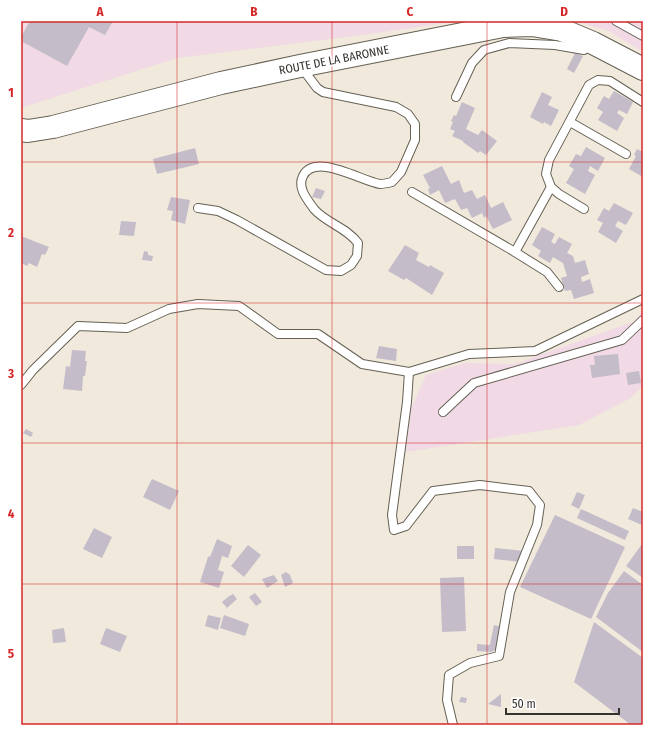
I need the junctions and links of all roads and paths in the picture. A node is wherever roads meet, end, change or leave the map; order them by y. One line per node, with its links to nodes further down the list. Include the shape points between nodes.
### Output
1 (616, 21): 2 (lane)
2 (643, 36)
3 (593, 43): 4 (main road, ROUTE DE LA BARONNE, via 562,30 532,25 503,26); 5 (main road, ROUTE DE LA BARONNE); 6 (lane, via 584,50 555,45 509,43 484,50 472,63)
4 (300, 66): 9 (main road, ROUTE DE LA BARONNE, via 221,83 53,127); 13 (lane, via 317,88 324,92 396,107 408,114 415,124 415,140 402,172 392,182 380,184 328,167 315,167 305,173 300,182 303,192 316,210 327,220 351,234 358,243 357,256 351,265 341,271 326,270 237,220 218,211)
5 (643, 69)
6 (456, 97)
7 (643, 102): 8 (lane, via 610,81 598,80 589,86)
8 (570, 122): 10 (lane); 11 (lane, via 548,160 546,174)
9 (21, 130)
10 (626, 154)
11 (551, 187): 14 (lane); 15 (lane)
12 (412, 192): 15 (lane)
13 (198, 208)
14 (584, 209)
15 (515, 252): 16 (lane, via 547,272)
16 (559, 287)
17 (643, 299): 19 (lane, via 535,351 469,354)
18 (643, 320): 21 (lane, via 622,340 474,383)
19 (409, 372): 20 (lane, via 362,364 318,334 278,334 239,306 198,304 169,309 127,328 78,326); 22 (lane, via 392,514 394,530 406,526 433,491 480,485 529,491 540,505 537,525 510,592 499,656 470,663 449,675 447,700)
20 (21, 385)
21 (443, 412)
22 (453, 725)

